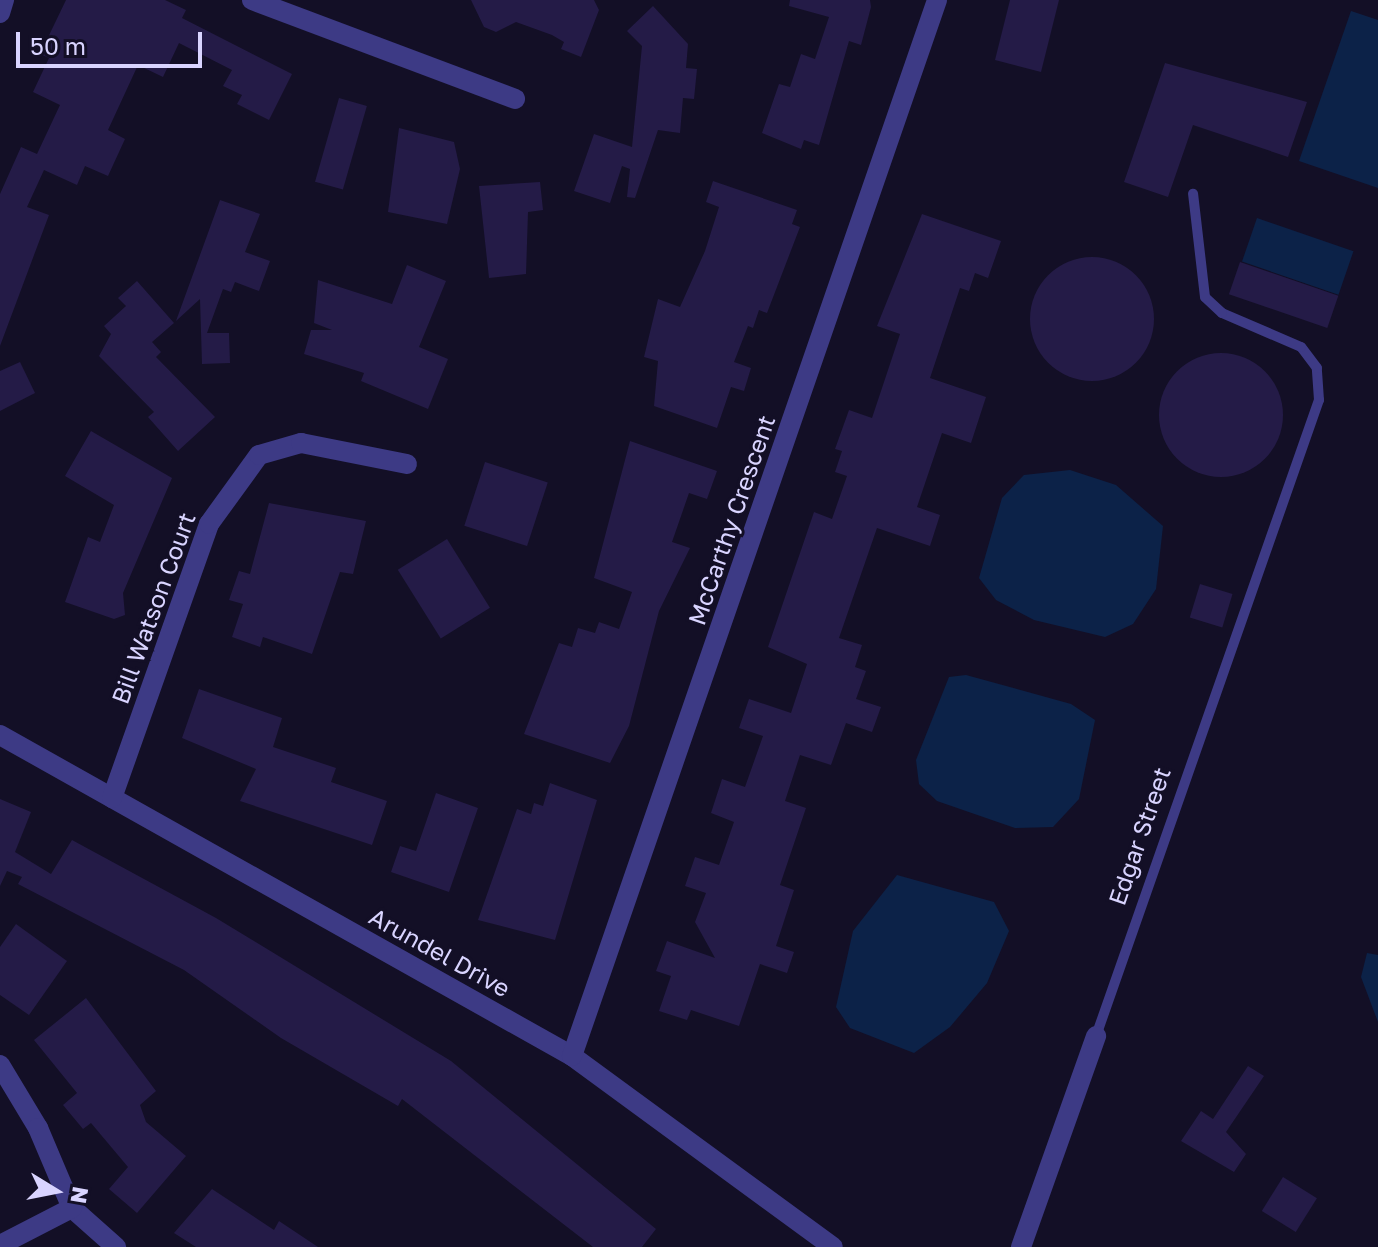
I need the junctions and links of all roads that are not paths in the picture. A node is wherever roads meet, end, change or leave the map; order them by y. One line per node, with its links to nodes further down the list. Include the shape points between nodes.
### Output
1 (4, 0): 4 (street)
2 (252, 0): 5 (street)
3 (937, 0): 11 (street, McCarthy Crescent)
4 (0, 13)
5 (515, 99)
6 (1193, 194): 10 (lane, Edgar Street, via 1205,297 1222,313 1301,347 1317,368 1319,400)
7 (407, 464): 9 (street, Bill Watson Court, via 314,444 259,455 209,524)
8 (0, 735): 9 (street, Arundel Drive)
9 (112, 798): 11 (street, Arundel Drive)
10 (1096, 1036): 17 (street, Edgar Street)
11 (572, 1056): 16 (street, Arundel Drive)
12 (0, 1065): 13 (street, via 38,1128)
13 (72, 1208): 14 (street); 15 (street)
14 (0, 1245)
15 (116, 1247)
16 (833, 1247)
17 (1021, 1247)

